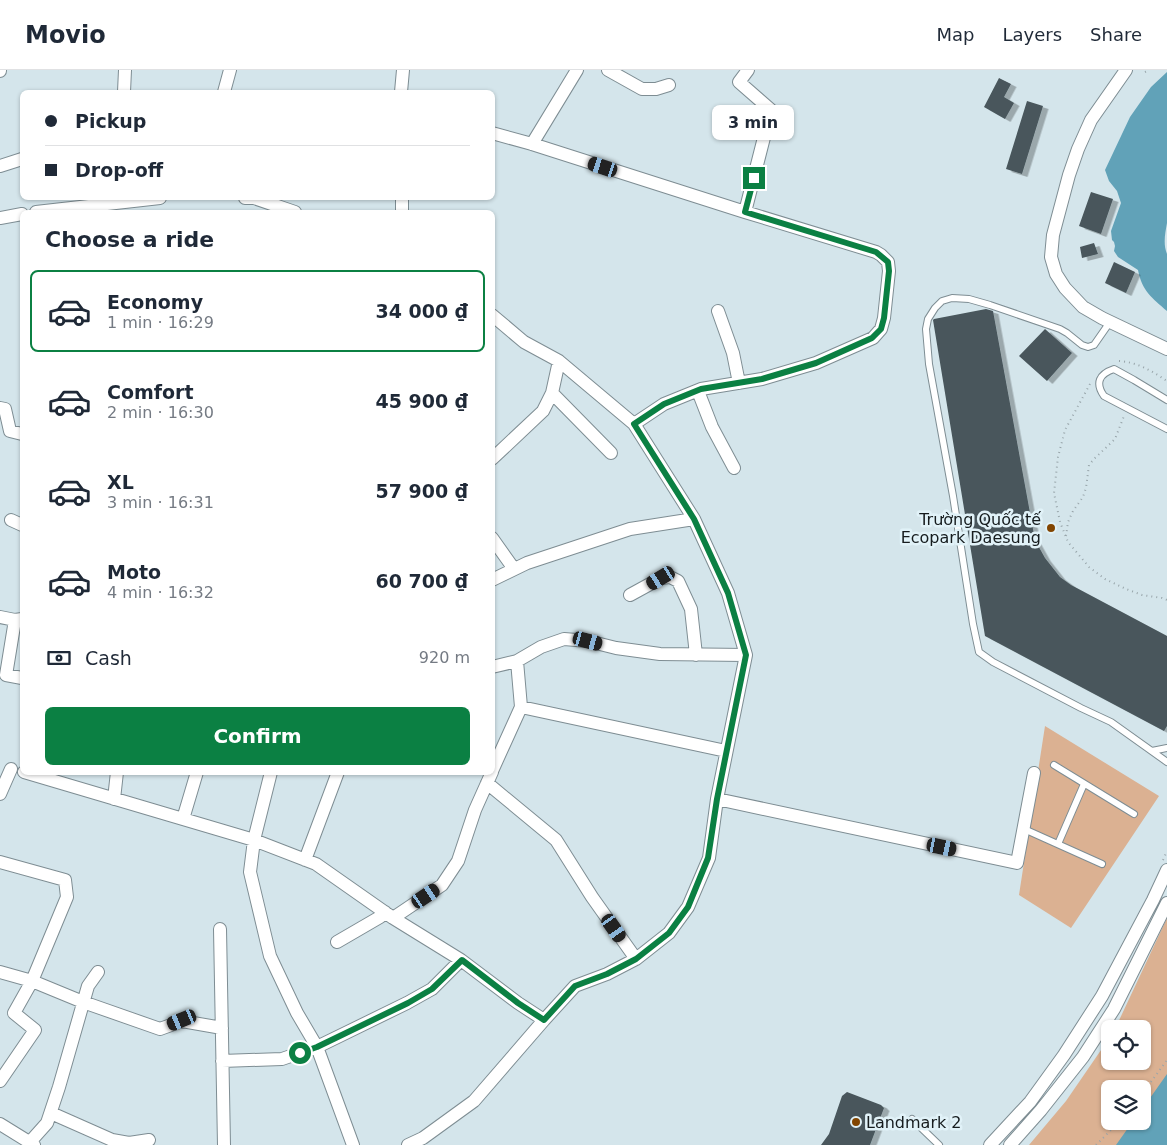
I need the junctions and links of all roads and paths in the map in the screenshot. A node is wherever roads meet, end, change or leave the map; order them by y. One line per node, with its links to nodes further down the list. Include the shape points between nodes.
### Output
1 (125, 70): 11 (street)
2 (230, 70): 12 (street)
3 (403, 70): 13 (street)
4 (577, 70): 15 (street)
5 (608, 70): 10 (street, via 642,89)
6 (748, 70): 22 (street, via 739,82 771,110)
7 (1126, 70): 27 (street, via 1092,120 1078,148 1058,212 1051,257 1065,288 1083,307)
8 (1149, 70): 9 (path)
9 (1145, 72)
10 (668, 85)
11 (124, 90)
12 (225, 90)
13 (401, 90)
14 (495, 134): 15 (street)
15 (532, 144): 22 (street)
16 (20, 160): 17 (street)
17 (0, 166)
18 (109, 200): 20 (street)
19 (260, 200): 21 (street)
20 (64, 210)
21 (289, 210)
22 (745, 212): 32 (street, via 876,252 888,262 889,271 884,318 881,329 872,338 816,363)
23 (20, 214): 24 (street)
24 (0, 218)
25 (718, 311): 32 (street, via 733,353)
26 (495, 318): 30 (street, via 524,342)
27 (1110, 322): 28 (street); 62 (lane, via 1094,345 1088,346 1067,332 990,305 969,299 942,300 928,319 929,364 979,652 1111,722)
28 (1167, 349)
29 (1114, 361): 31 (path, via 1138,364)
30 (559, 362): 35 (street); 39 (street)
31 (1167, 381)
32 (739, 383): 34 (street)
33 (1090, 384): 46 (path, via 1065,430 1058,457 1054,493)
34 (698, 391): 39 (street, via 664,404); 44 (street, via 712,427)
35 (552, 393): 42 (street); 43 (street, via 543,411)
36 (1167, 400): 38 (lane, via 1114,369 1103,375 1099,382 1100,390 1104,396)
37 (0, 408): 41 (street, via 5,409 10,431)
38 (1127, 409): 40 (lane); 46 (path, via 1115,439 1089,465 1086,488 1068,522)
39 (634, 424): 45 (street)
40 (1167, 429)
41 (20, 434)
42 (611, 453)
43 (495, 456)
44 (734, 468)
45 (694, 519): 48 (street, via 630,529); 55 (street, via 728,593)
46 (1066, 537): 51 (path, via 1089,567 1105,579 1126,590)
47 (495, 542): 48 (street)
48 (514, 569): 49 (street)
49 (495, 578)
50 (630, 595): 54 (street, via 661,578 670,577 678,581 691,609)
51 (1167, 600)
52 (0, 618): 53 (street)
53 (19, 620): 58 (street, via 6,675)
54 (696, 654): 55 (street); 56 (street, via 660,654 564,639 541,647)
55 (746, 655): 61 (street)
56 (517, 662): 57 (street); 59 (street)
57 (495, 666)
58 (20, 678)
59 (521, 707): 61 (street); 64 (street)
60 (1167, 748): 62 (lane)
61 (726, 751): 77 (street)
62 (1152, 751): 63 (lane)
63 (1167, 762)
64 (495, 764)
65 (1054, 765): 74 (lane)
66 (14, 770): 75 (street)
67 (1034, 773): 80 (street)
68 (43, 775): 76 (street)
69 (117, 775): 76 (street)
70 (196, 775): 79 (street)
71 (270, 775): 81 (street)
72 (337, 775): 84 (street)
73 (490, 775): 90 (street, via 458,861 442,885); 93 (street, via 556,840)
74 (1084, 784): 78 (lane); 82 (lane)
75 (0, 794)
76 (114, 799): 79 (street)
77 (717, 799): 80 (street, via 1017,863); 93 (street, via 708,858 688,907 669,933)
78 (1134, 814)
79 (183, 819): 81 (street)
80 (1024, 829): 82 (lane)
81 (254, 840): 84 (street); 101 (street, via 250,872 270,956)
82 (1058, 844): 86 (lane)
83 (1167, 851): 87 (path)
84 (305, 860): 90 (street, via 316,864)
85 (0, 862): 97 (street, via 65,880 67,897)
86 (1102, 864)
87 (1165, 865): 88 (street)
88 (1153, 900): 89 (street); 106 (street, via 1102,996)
89 (1166, 904): 107 (street, via 1114,1009 1083,1058)
90 (389, 915): 92 (street); 94 (street)
91 (220, 929): 100 (street)
92 (337, 942)
93 (636, 959): 99 (street, via 575,986)
94 (462, 960): 99 (street); 101 (street, via 432,989)
95 (0, 972): 97 (street)
96 (98, 972): 98 (street, via 88,986)
97 (32, 981): 98 (street); 104 (street, via 14,1013 34,1030)
98 (83, 1002): 100 (street, via 160,1029 182,1020); 108 (street)
99 (544, 1020): 116 (street, via 474,1101)
100 (222, 1028): 103 (street)
101 (317, 1047): 103 (street, via 282,1059); 115 (street)
102 (1167, 1060): 105 (path)
103 (222, 1061): 114 (street)
104 (0, 1081)
105 (1151, 1082)
106 (1030, 1102): 107 (street); 118 (street)
107 (1041, 1110): 119 (street)
108 (50, 1113): 112 (street, via 112,1140 129,1143); 113 (street, via 47,1123)
109 (912, 1119): 117 (lane)
110 (0, 1124): 113 (street)
111 (1111, 1130): 120 (path)
112 (149, 1140)
113 (32, 1143)
114 (224, 1145)
115 (353, 1145)
116 (408, 1145)
117 (939, 1145)
118 (990, 1145)
119 (1010, 1145)
120 (1096, 1145)

